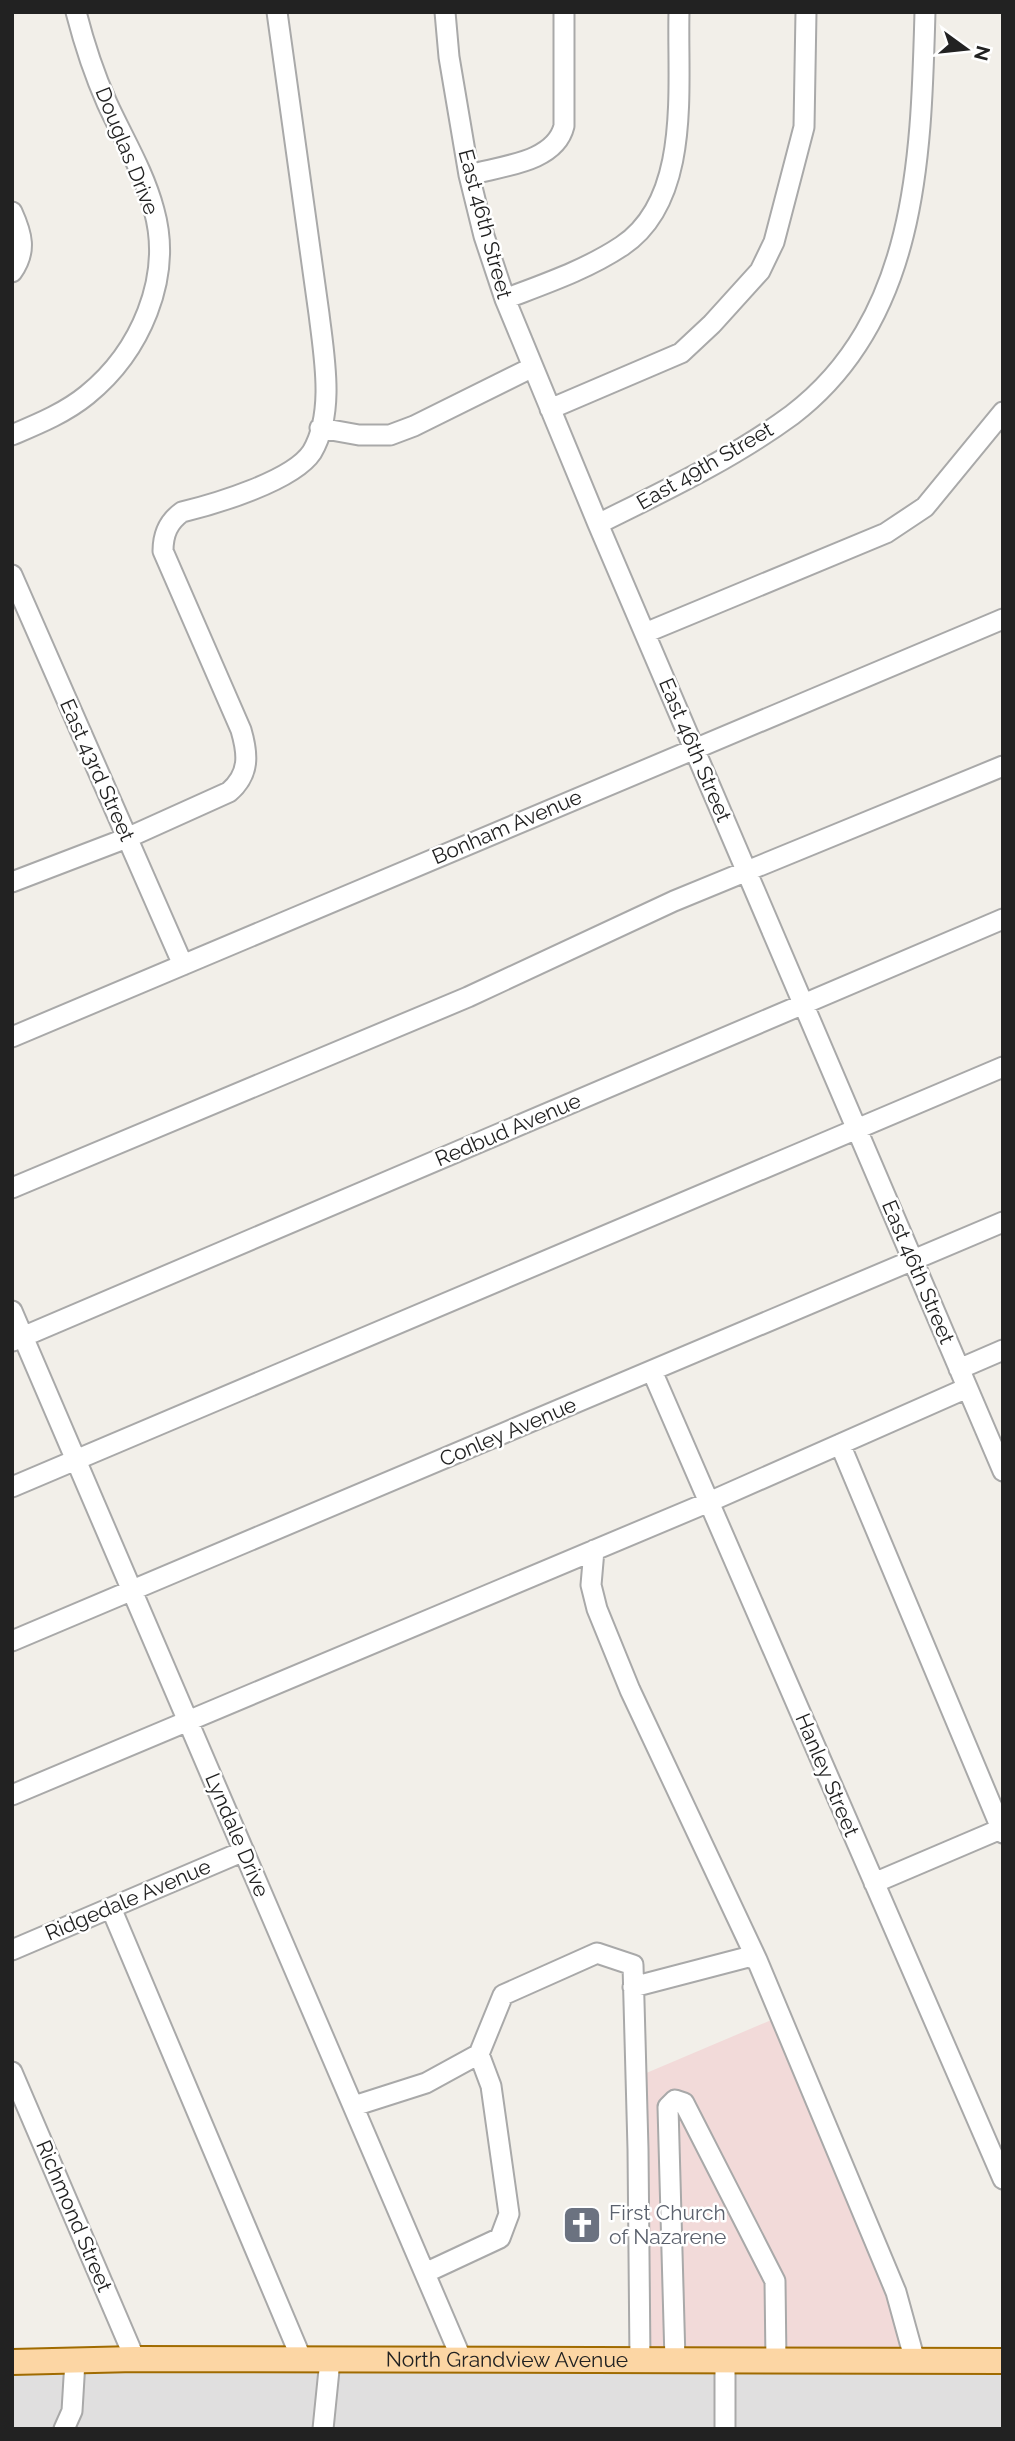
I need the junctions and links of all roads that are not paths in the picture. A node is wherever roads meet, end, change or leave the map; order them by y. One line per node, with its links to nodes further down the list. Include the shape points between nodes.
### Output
1 (76, 12): 16 (street, Douglas Drive, via 107,102 145,182 159,237 157,272 145,320 112,372 67,409)
2 (277, 12): 15 (street, via 324,364)
3 (445, 12): 8 (street, East 46th Street)
4 (564, 12): 8 (street, via 562,134 551,148 532,158)
5 (679, 12): 11 (street, via 674,160 658,208 621,247)
6 (806, 12): 13 (street, via 804,127 774,242 760,271 681,353)
7 (925, 12): 17 (street, East 49th Street, via 912,201 889,283 852,352 827,384 748,445)
8 (469, 174): 11 (street, East 46th Street)
9 (12, 212): 10 (street, via 23,247)
10 (12, 272)
11 (505, 299): 12 (street, East 46th Street)
12 (533, 367): 13 (street, East 46th Street); 15 (street, via 390,435)
13 (550, 409): 17 (street, East 46th Street)
14 (1003, 412): 20 (street, via 925,507 886,533)
15 (320, 428): 23 (street, via 311,452 295,469 272,482 182,512 164,533 163,551 230,701 247,761 241,780 229,792)
16 (12, 435)
17 (598, 524): 20 (street, East 46th Street)
18 (12, 575): 23 (street, East 43rd Street)
19 (1003, 619): 21 (street, Bonham Avenue)
20 (645, 633): 21 (street, East 46th Street)
21 (694, 748): 24 (street, East 46th Street); 27 (street, Bonham Avenue)
22 (1003, 766): 24 (street)
23 (127, 838): 25 (street); 27 (street, East 43rd Street)
24 (747, 872): 28 (street, East 46th Street); 32 (street, via 468,997)
25 (12, 882)
26 (1003, 919): 28 (street, Redbud Avenue)
27 (183, 965): 29 (street, Bonham Avenue)
28 (803, 1004): 31 (street, East 46th Street); 36 (street, Redbud Avenue)
29 (12, 1037)
30 (1003, 1067): 31 (street)
31 (857, 1131): 34 (street, East 46th Street); 42 (street)
32 (12, 1188)
33 (1003, 1222): 34 (street, Conley Avenue)
34 (913, 1260): 38 (street, East 46th Street); 39 (street, Conley Avenue)
35 (12, 1311): 36 (street, Lyndale Drive)
36 (18, 1339): 42 (street, Lyndale Drive)
37 (1003, 1350): 38 (street)
38 (959, 1369): 40 (street, East 46th Street)
39 (652, 1371): 45 (street, Hanley Street); 47 (street, Conley Avenue)
40 (967, 1388): 41 (street); 43 (street, East 46th Street)
41 (840, 1444): 45 (street); 51 (street)
42 (76, 1459): 44 (street); 47 (street, Lyndale Drive)
43 (1003, 1471)
44 (12, 1487)
45 (709, 1502): 46 (street); 53 (street, Hanley Street)
46 (594, 1550): 49 (street); 56 (street, via 591,1585 602,1621)
47 (132, 1591): 48 (street, Conley Avenue); 49 (street, Lyndale Drive)
48 (12, 1642)
49 (188, 1720): 50 (street); 52 (street, Lyndale Drive)
50 (12, 1795)
51 (1002, 1830): 53 (street)
52 (244, 1851): 54 (street, Ridgedale Avenue); 60 (street, Lyndale Drive)
53 (874, 1883): 61 (street, Hanley Street)
54 (111, 1908): 55 (street, Ridgedale Avenue); 64 (street)
55 (12, 1950)
56 (757, 1960): 57 (street, via 748,1957); 72 (street, via 896,2292)
57 (633, 1987): 58 (street, via 633,1965 597,1953 503,1995); 67 (street)
58 (479, 2054): 60 (street, via 426,2083); 62 (street, via 491,2087 509,2214 500,2238)
59 (12, 2072): 63 (street, Richmond Street)
60 (354, 2106): 62 (street, Lyndale Drive)
61 (1003, 2179)
62 (425, 2273): 66 (street, Lyndale Drive)
63 (135, 2359): 64 (main road, North Grandview Avenue); 69 (main road, North Grandview Avenue)
64 (302, 2360): 65 (main road, North Grandview Avenue)
65 (330, 2360): 66 (main road, North Grandview Avenue); 76 (street)
66 (462, 2360): 67 (main road, North Grandview Avenue)
67 (640, 2360): 68 (main road, North Grandview Avenue)
68 (675, 2360): 70 (main road, North Grandview Avenue); 71 (street, via 668,2107 675,2099 684,2103 775,2281)
69 (75, 2361): 74 (main road, North Grandview Avenue); 75 (street, via 72,2411)
70 (725, 2361): 71 (main road, North Grandview Avenue); 77 (street)
71 (776, 2361): 72 (main road, North Grandview Avenue)
72 (915, 2361): 73 (main road, North Grandview Avenue)
73 (1003, 2361)
74 (12, 2362)
75 (64, 2429)
76 (323, 2429)
77 (725, 2429)

